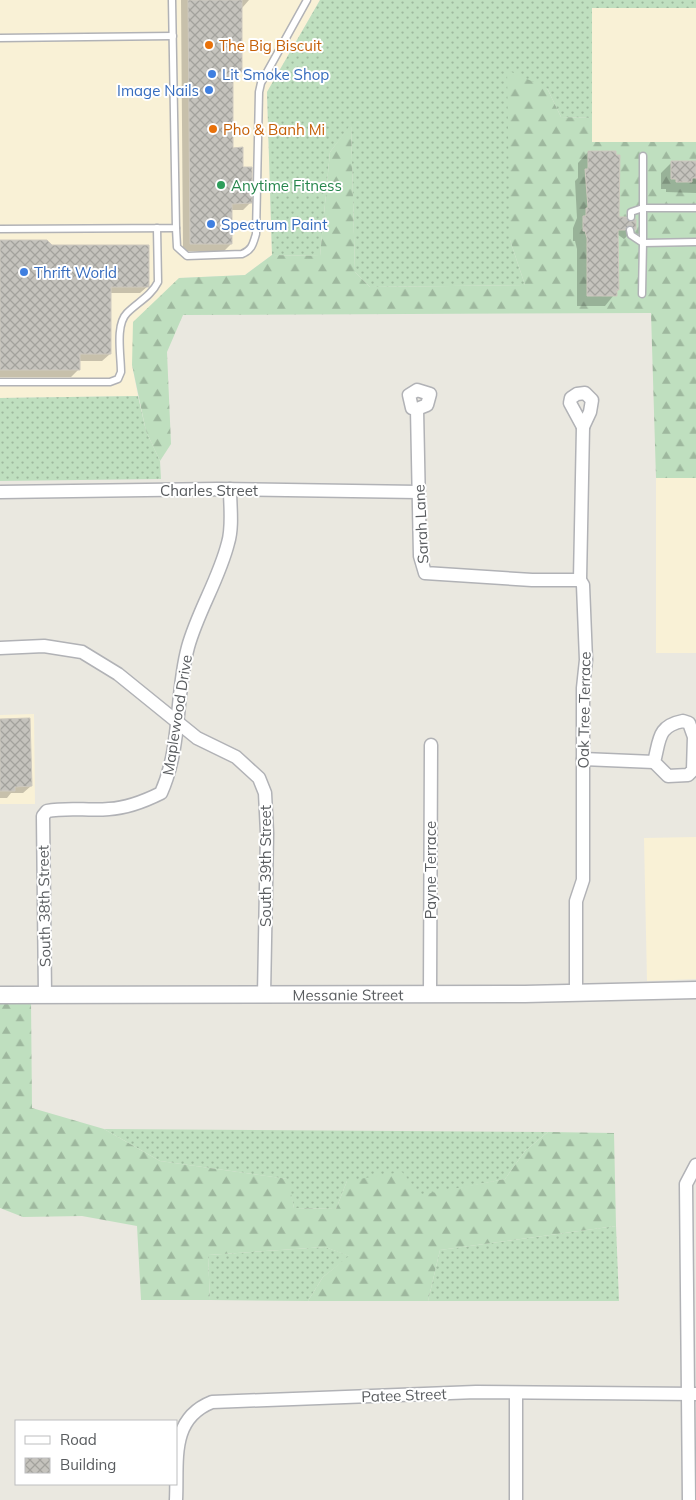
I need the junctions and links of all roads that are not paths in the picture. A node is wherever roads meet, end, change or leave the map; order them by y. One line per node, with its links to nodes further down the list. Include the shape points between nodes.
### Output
1 (172, 0): 3 (lane)
2 (307, 0): 10 (lane, via 261,83 256,234 250,251 187,256 177,247)
3 (173, 36): 4 (lane); 10 (lane)
4 (0, 38)
5 (643, 156): 6 (lane)
6 (643, 208): 7 (lane); 8 (lane, via 631,212); 14 (lane)
7 (696, 208)
8 (631, 217)
9 (158, 228): 10 (lane); 11 (lane); 16 (lane, via 158,282 154,290 125,314 121,324 121,372 118,378 110,382)
10 (176, 228)
11 (0, 229)
12 (630, 230): 14 (lane, via 631,235)
13 (696, 242): 14 (lane)
14 (643, 243): 15 (lane)
15 (642, 294)
16 (0, 382)
17 (417, 409): 21 (street, Sarah Lane)
18 (583, 427): 22 (street, Oak Tree Terrace)
19 (230, 489): 20 (street, Charles Street); 21 (street, Charles Street); 24 (street, Maplewood Drive, via 229,540 189,646)
20 (0, 492)
21 (418, 492): 22 (street, Sarah Lane, via 420,556 424,573)
22 (580, 580): 26 (street, Oak Tree Terrace, via 583,585 586,660)
23 (0, 648): 24 (street, South 39th Street, via 44,646 82,652 118,674)
24 (178, 722): 28 (street, Maplewood Drive, via 170,770 161,793 141,803 110,809 47,810); 33 (street, South 39th Street, via 197,738 244,763 258,778 265,793)
25 (431, 745): 31 (street, Payne Terrace)
26 (583, 759): 27 (street); 30 (street, Oak Tree Terrace, via 583,880 576,901)
27 (654, 762): 27 (street, via 668,776 688,775 693,770 694,736 689,723 683,721 665,727 660,734)
28 (43, 816): 34 (street, South 38th Street)
29 (696, 990): 30 (street, Messanie Street)
30 (576, 993): 31 (street, Messanie Street)
31 (430, 994): 33 (street, Messanie Street)
32 (0, 995): 34 (street, Messanie Street)
33 (264, 995): 34 (street, Messanie Street)
34 (45, 996)
35 (696, 1165): 37 (street, via 686,1184)
36 (516, 1393): 37 (street, Patee Street); 38 (street, Patee Street, via 212,1402 192,1414 179,1437); 41 (street)
37 (692, 1394): 42 (street)
38 (178, 1462)
39 (177, 1485): 40 (street, Patee Street)
40 (176, 1500)
41 (516, 1500)
42 (689, 1500)

